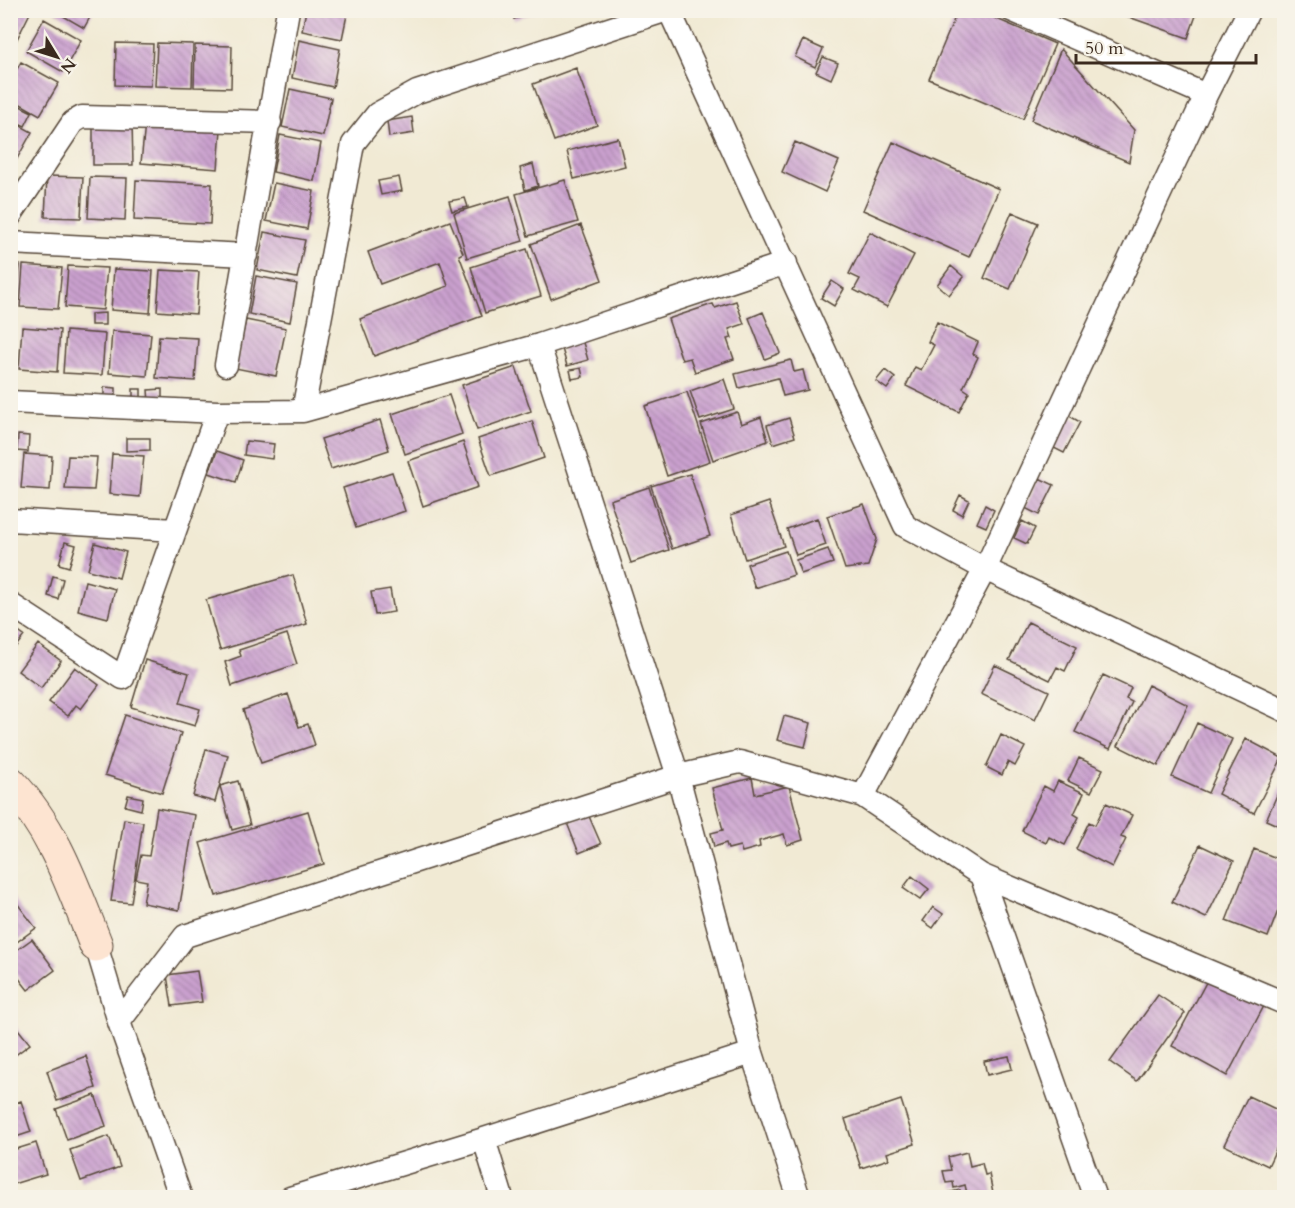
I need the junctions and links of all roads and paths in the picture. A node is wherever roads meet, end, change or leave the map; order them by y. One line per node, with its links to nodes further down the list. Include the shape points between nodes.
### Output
1 (288, 10): 6 (street)
2 (668, 10): 10 (street); 14 (street, via 417,92 377,114 353,144)
3 (1011, 10): 5 (street)
4 (1249, 10): 5 (street)
5 (1206, 95): 18 (street)
6 (270, 122): 7 (street, via 82,117 73,122); 9 (street)
7 (10, 216)
8 (10, 243): 9 (street)
9 (246, 255): 12 (street)
10 (786, 263): 11 (street); 18 (street, via 905,526)
11 (539, 345): 14 (street); 21 (street)
12 (226, 365)
13 (10, 402): 15 (street)
14 (303, 411): 15 (street)
15 (217, 412): 17 (street)
16 (10, 520): 17 (street)
17 (175, 530): 19 (street, via 123,678)
18 (985, 569): 20 (street); 23 (street)
19 (10, 604)
20 (1284, 710)
21 (678, 776): 23 (street, via 740,762); 27 (street, via 185,936); 28 (street)
22 (10, 783): 25 (street, via 31,804 62,859)
23 (863, 796): 24 (street)
24 (981, 875): 26 (street); 34 (street)
25 (96, 945): 27 (street)
26 (1284, 1002)
27 (119, 1022): 30 (street)
28 (752, 1053): 29 (street); 33 (street)
29 (484, 1139): 31 (street); 32 (street)
30 (181, 1197)
31 (290, 1197)
32 (502, 1197)
33 (799, 1197)
34 (1095, 1197)

